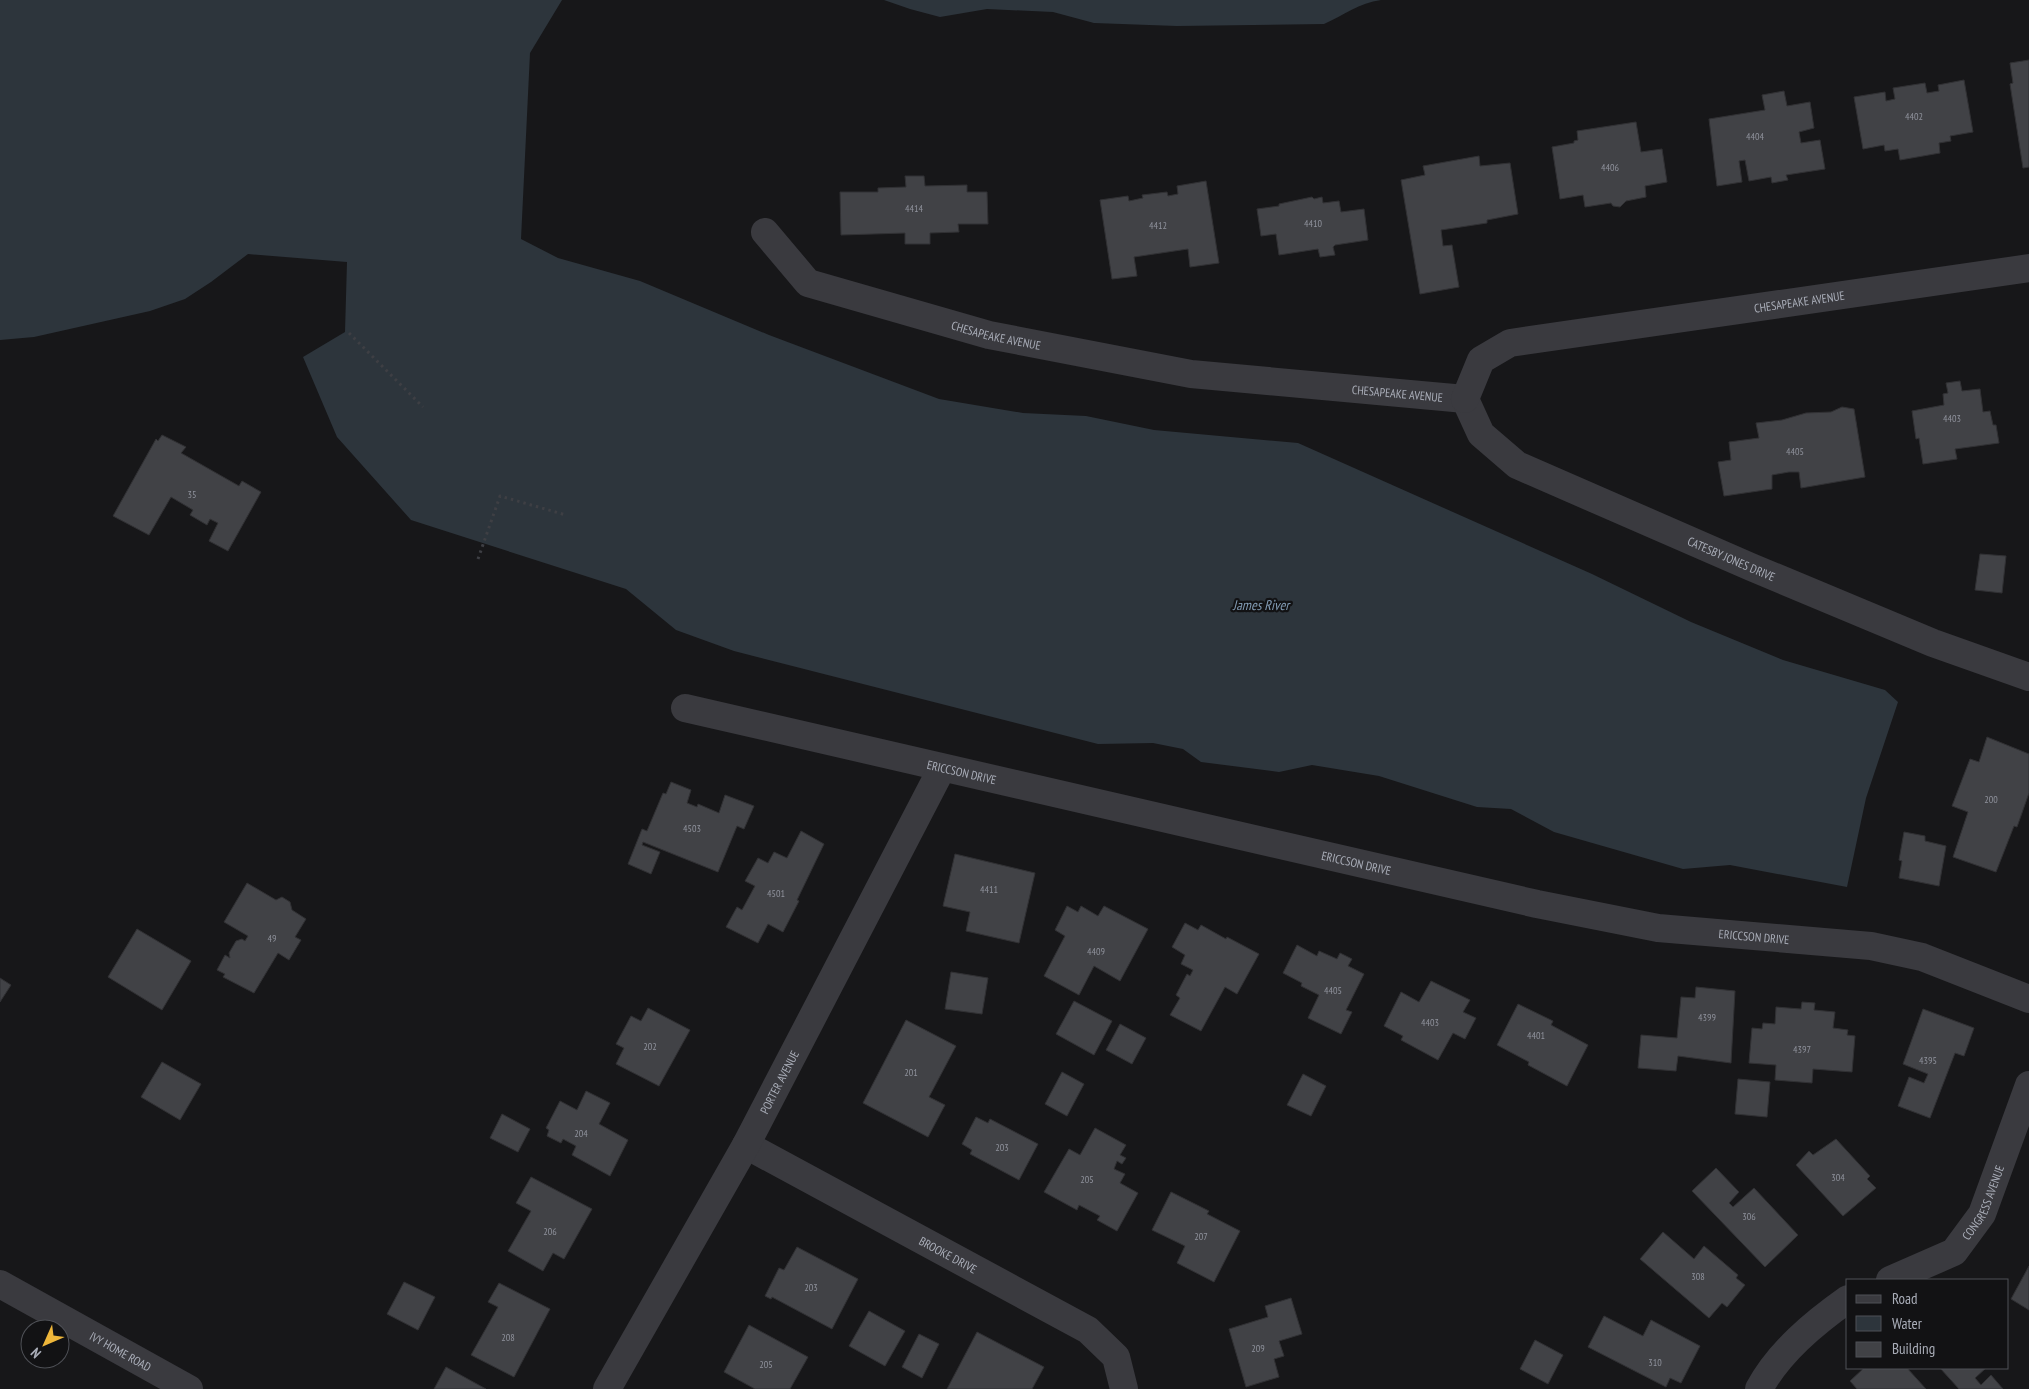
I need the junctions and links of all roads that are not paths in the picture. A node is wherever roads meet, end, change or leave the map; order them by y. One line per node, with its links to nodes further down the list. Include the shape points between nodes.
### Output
1 (765, 232): 3 (street, CHESAPEAKE AVENUE, via 808,283 989,335 1191,374)
2 (2029, 268): 3 (street, CHESAPEAKE AVENUE, via 1510,343 1481,360)
3 (1465, 398): 4 (street, CATESBY JONES DRIVE, via 1481,434 1517,465 1924,640)
4 (2029, 677)
5 (685, 708): 6 (street, ERICCSON DRIVE)
6 (942, 768): 7 (street, ERICCSON DRIVE, via 1528,902 1658,928 1880,948 1922,957); 9 (street, PORTER AVENUE)
7 (2029, 999)
8 (2029, 1084): 10 (street, CONGRESS AVENUE, via 1982,1214 1954,1252)
9 (746, 1145): 14 (street, PORTER AVENUE); 15 (street, BROOKE DRIVE, via 1088,1330 1116,1356)
10 (1892, 1279)
11 (0, 1284): 13 (street, IVY HOME ROAD)
12 (1846, 1300): 16 (street, via 1814,1323 1768,1372)
13 (188, 1389)
14 (607, 1389)
15 (1124, 1389)
16 (1759, 1389)

